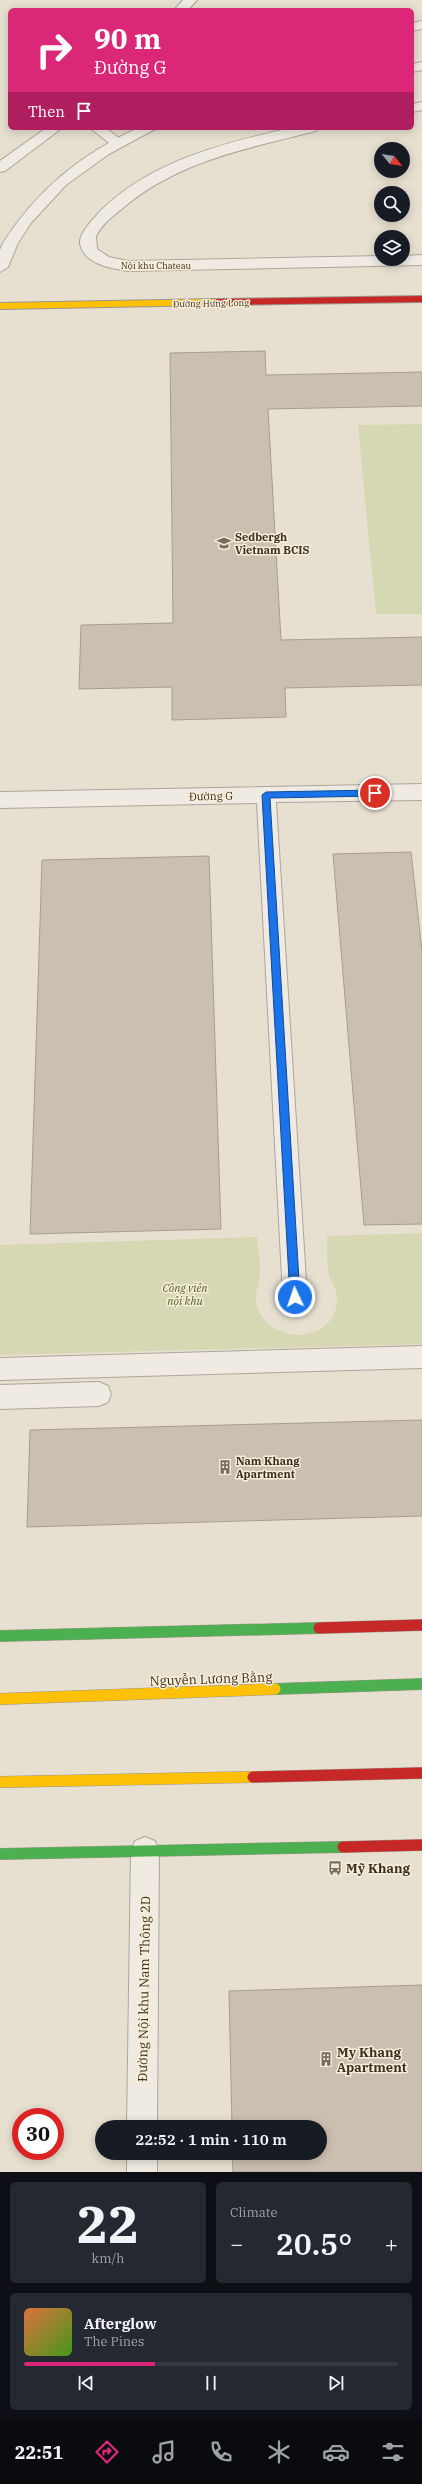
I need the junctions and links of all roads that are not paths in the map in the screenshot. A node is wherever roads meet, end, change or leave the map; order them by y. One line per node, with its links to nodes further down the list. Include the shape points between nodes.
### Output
1 (190, 0): 2 (street)
2 (183, 8)
3 (52, 130): 8 (street)
4 (100, 130): 7 (street)
5 (146, 130): 7 (street)
6 (303, 130): 9 (street, Nội khu Chateau, via 222,149 159,177 125,198 101,219 88,237 91,251 105,262 128,266)
7 (118, 143): 10 (street, via 80,167 43,199 14,237)
8 (0, 168)
9 (422, 260)
10 (0, 267)
11 (422, 299): 12 (main road, Đường Hưng Long)
12 (0, 306)
13 (422, 792): 14 (street, Đường G)
14 (266, 795): 15 (street, Đường G); 16 (street)
15 (0, 800)
16 (295, 1297)
17 (422, 1357): 18 (street)
18 (0, 1369)
19 (99, 1394): 20 (street)
20 (0, 1397)
21 (422, 1626): 22 (main road)
22 (0, 1636)
23 (422, 1684): 24 (main road, Nguyễn Lương Bằng)
24 (0, 1699)
25 (422, 1773): 26 (main road)
26 (0, 1782)
27 (422, 1845): 28 (main road)
28 (145, 1851): 29 (main road); 30 (street, Đường Nội khu Nam Thông 2D)
29 (0, 1854)
30 (142, 2120)
31 (142, 2160): 32 (street)
32 (142, 2172)

